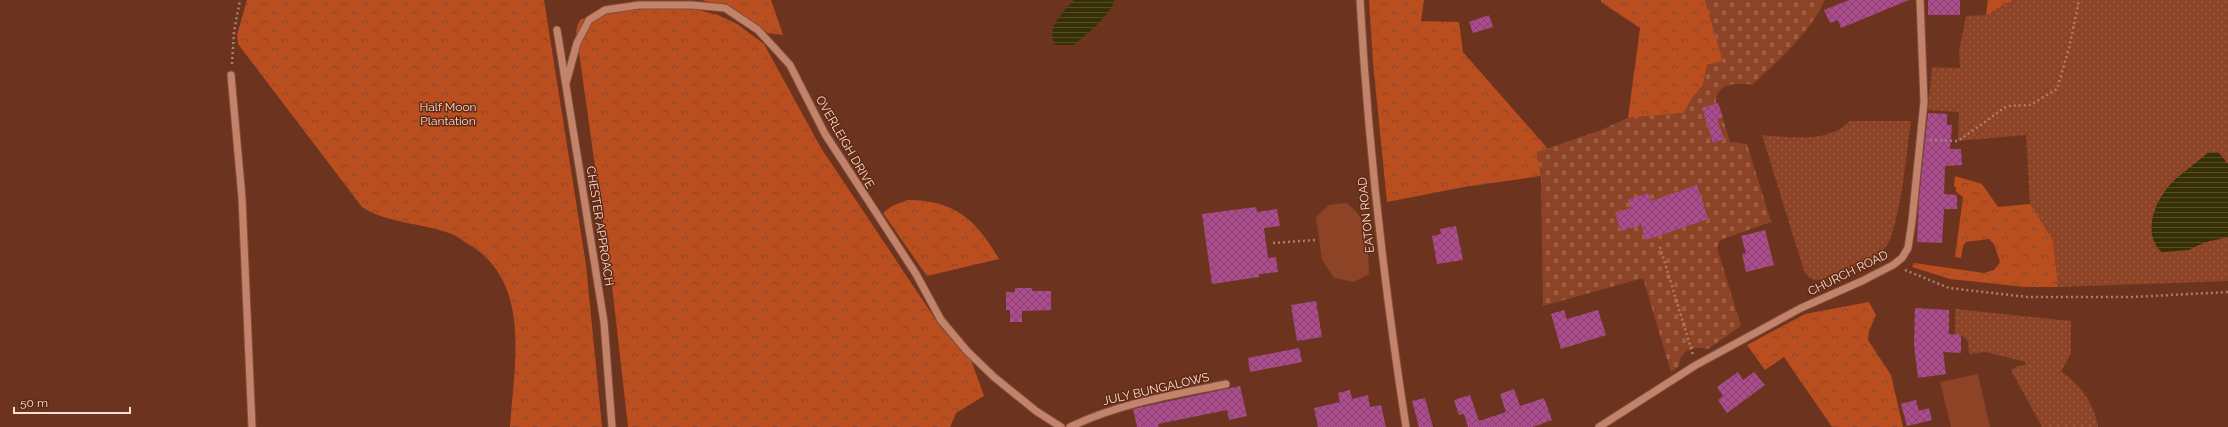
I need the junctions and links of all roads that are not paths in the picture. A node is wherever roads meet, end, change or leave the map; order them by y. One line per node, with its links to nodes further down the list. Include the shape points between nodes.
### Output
1 (1360, 0): 11 (street, EATON ROAD, via 1366,104 1378,221)
2 (1920, 0): 12 (street, CHURCH ROAD, via 1924,102 1908,248 1902,258 1857,284 1801,308 1696,365)
3 (557, 30): 5 (street, CHESTER APPROACH)
4 (231, 75): 7 (street, via 242,198)
5 (566, 83): 8 (street, CHESTER APPROACH, via 604,322); 9 (street, OVERLEIGH DRIVE, via 577,43 589,20 605,10 639,5 725,8 758,30 790,65 825,134 916,274 941,320 967,351 994,376 1036,411)
6 (1226, 384): 10 (street, JULY BUNGALOWS, via 1122,406 1096,414)
7 (252, 427)
8 (612, 427)
9 (1060, 427)
10 (1070, 427)
11 (1406, 427)
12 (1599, 427)

